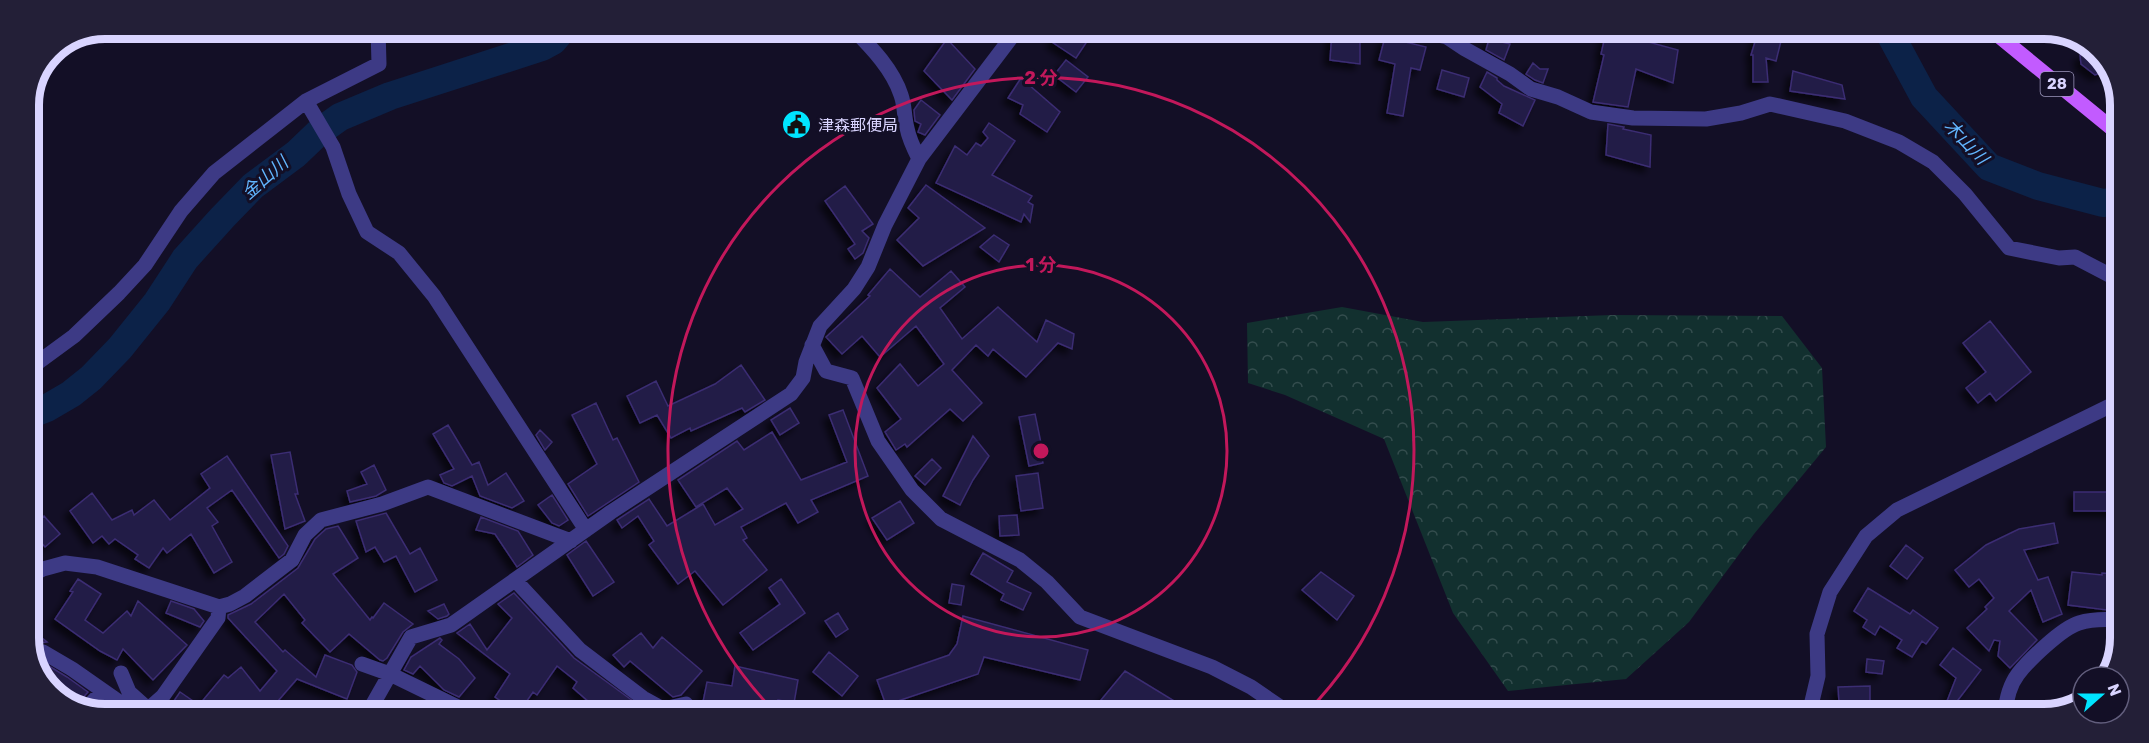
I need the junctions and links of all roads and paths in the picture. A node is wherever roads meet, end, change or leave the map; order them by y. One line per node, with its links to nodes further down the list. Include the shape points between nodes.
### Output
1 (378, 39): 6 (street, via 379,64)
2 (863, 39): 8 (street, via 896,81 907,129)
3 (1010, 39): 8 (street)
4 (1451, 39): 9 (street, via 1531,89 1591,112 1633,118 1706,119 1770,104 1845,121 1899,142 1933,162 2009,248 2059,258 2075,257)
5 (2003, 39): 7 (main road, 28)
6 (310, 106): 11 (street, via 214,173 181,211 145,265 74,336); 13 (street, via 333,147 367,232 399,253 434,296)
7 (2110, 127)
8 (919, 159): 10 (street, via 868,267 854,289 820,326)
9 (2110, 275)
10 (812, 345): 13 (street, via 803,378 790,394); 31 (street, via 826,371 852,378 878,441 912,490 941,519 1020,560 1080,616 1212,667)
11 (39, 362)
12 (2110, 406): 32 (street, via 1897,510 1866,536 1830,592 1817,634 1818,676)
13 (586, 530): 14 (street)
14 (571, 541): 16 (street); 17 (street, via 428,487 321,520 305,535 292,560 245,596)
15 (39, 571): 17 (street, via 65,562 96,567)
16 (515, 580): 22 (street, via 451,625 411,637); 30 (street, via 580,650)
17 (219, 607): 27 (street, via 218,618)
18 (2110, 620): 33 (street, via 2095,619 2065,629 2018,675)
19 (43, 652): 23 (street)
20 (362, 664): 22 (street)
21 (122, 673): 26 (street, via 129,692)
22 (390, 674): 28 (street); 29 (street)
23 (103, 691): 24 (street); 25 (street)
24 (93, 702)
25 (122, 704)
26 (141, 704)
27 (154, 704)
28 (373, 704)
29 (452, 704)
30 (654, 704)
31 (1276, 704)
32 (1811, 704)
33 (2006, 704)

